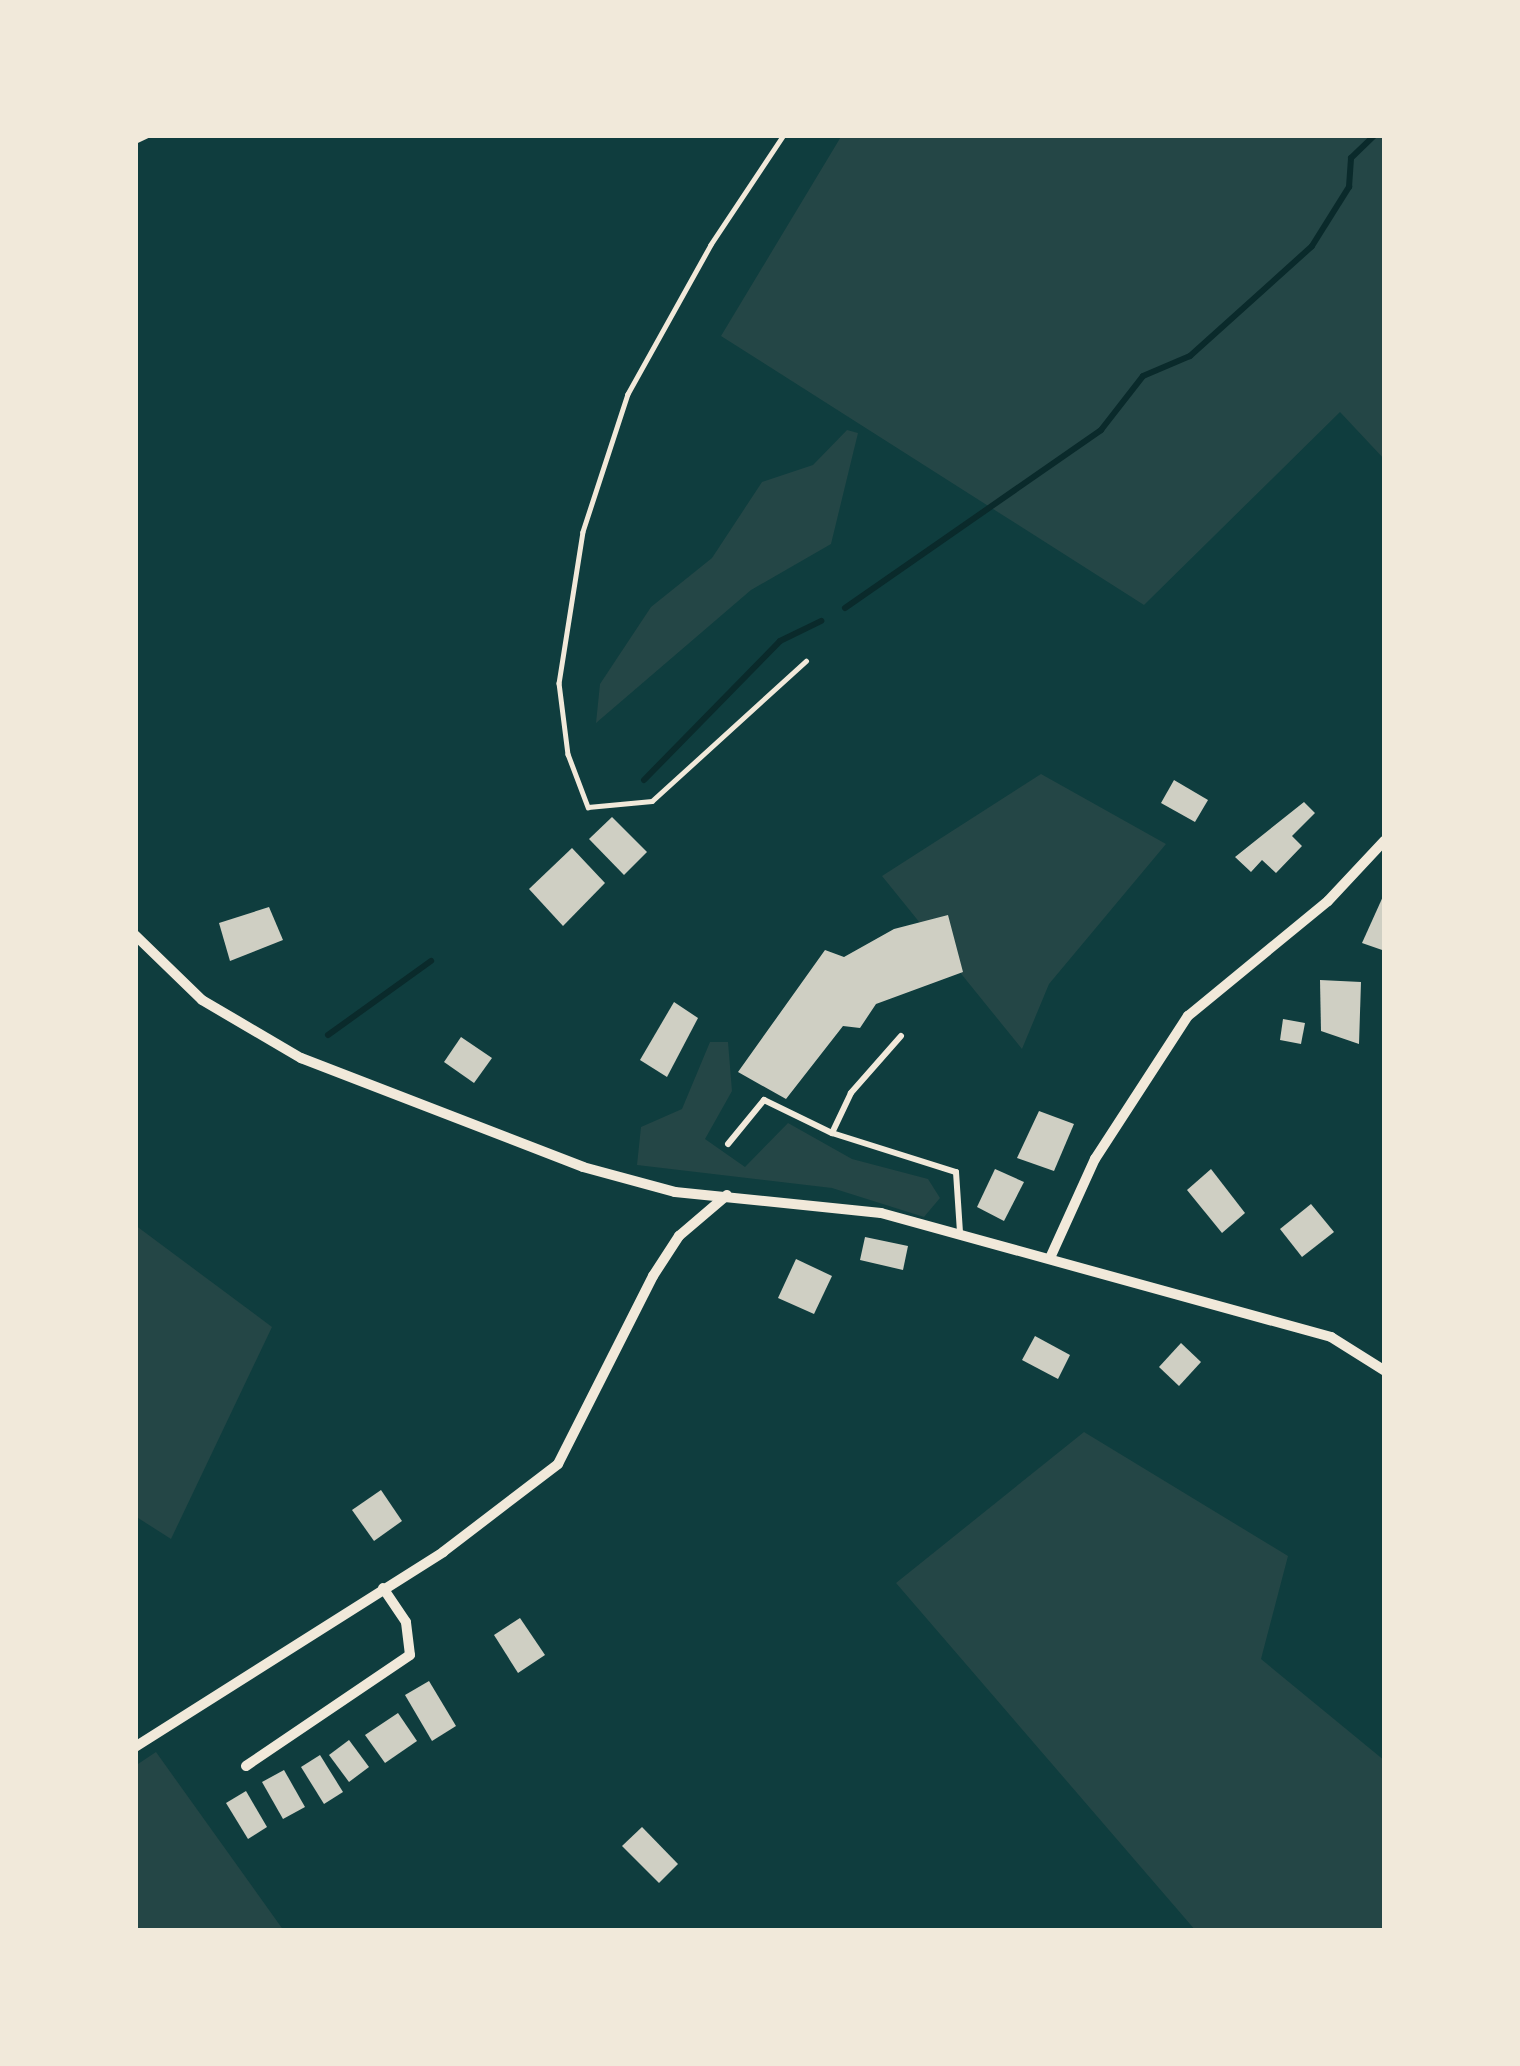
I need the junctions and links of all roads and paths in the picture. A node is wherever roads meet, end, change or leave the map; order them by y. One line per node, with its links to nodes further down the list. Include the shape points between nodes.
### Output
1 (148, 135): 3 (lane)
2 (784, 135): 4 (path, via 710,245 628,394 584,532 560,683 568,754 588,807 652,800)
3 (135, 141)
4 (806, 661)
5 (1385, 840): 12 (street, via 1328,901 1188,1016 1095,1159)
6 (135, 935): 10 (street, via 202,1000 302,1058 583,1167 675,1192)
7 (901, 1036): 8 (lane, via 851,1093)
8 (832, 1133): 9 (lane, via 764,1100); 11 (lane, via 956,1172)
9 (728, 1144)
10 (727, 1196): 11 (street, via 881,1213); 14 (street, via 679,1236 557,1464)
11 (960, 1236): 12 (street)
12 (1050, 1258): 13 (street, via 1331,1337)
13 (1385, 1371)
14 (383, 1588): 15 (street); 16 (street, via 406,1622 410,1655)
15 (135, 1748)
16 (246, 1766)

